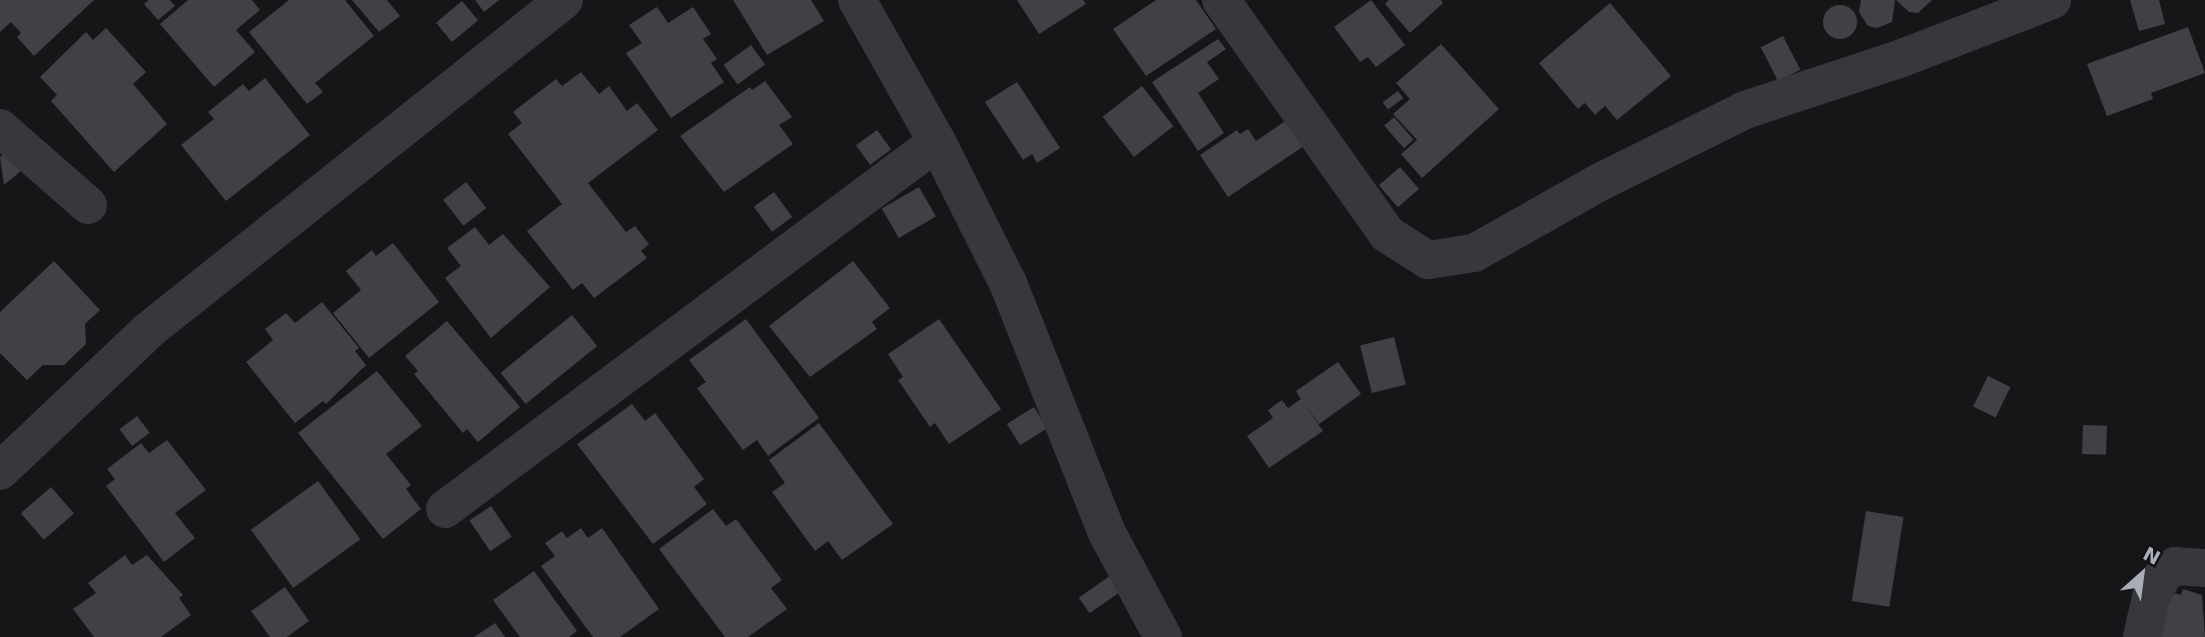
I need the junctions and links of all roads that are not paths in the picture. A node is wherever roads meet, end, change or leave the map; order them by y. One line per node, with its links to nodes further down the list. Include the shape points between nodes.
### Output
1 (564, 0): 8 (street, via 149,330)
2 (857, 0): 6 (street)
3 (1221, 0): 4 (street, via 1387,234 1428,260 1475,253 1600,182 1745,110 1902,58)
4 (2052, 0)
5 (0, 128): 7 (street)
6 (937, 142): 9 (street); 11 (street, via 1008,284 1107,533)
7 (88, 205)
8 (0, 471)
9 (446, 509)
10 (2205, 568): 12 (street, via 2175,566 2163,575 2151,597)
11 (1163, 637)
12 (2142, 637)

